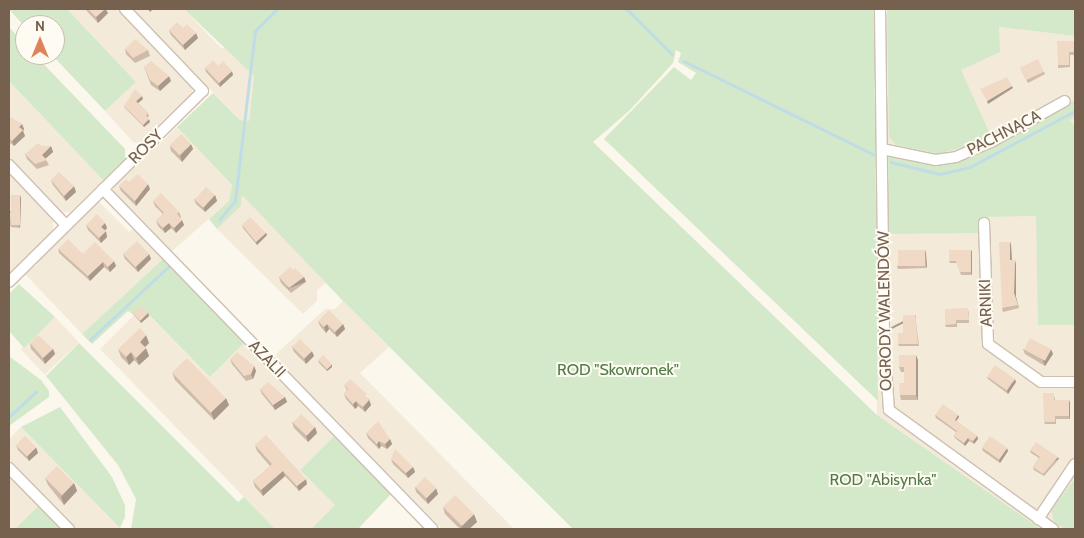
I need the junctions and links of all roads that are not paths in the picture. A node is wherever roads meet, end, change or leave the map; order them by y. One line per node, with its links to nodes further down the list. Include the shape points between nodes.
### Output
1 (125, 9): 6 (street, ROSY, via 203,91)
2 (880, 9): 4 (street, OGRODY WALENDÓW)
3 (1065, 101): 4 (street, PACHNĄCA, via 994,141 956,157 926,159)
4 (882, 149): 13 (street, OGRODY WALENDÓW, via 885,364 889,410)
5 (9, 165): 8 (street)
6 (102, 189): 8 (street, ROSY); 15 (street, AZALII)
7 (984, 223): 10 (street, ARNIKI, via 988,344 1041,382)
8 (66, 225): 9 (street, ROSY)
9 (9, 282)
10 (1075, 382)
11 (1075, 464): 13 (street)
12 (9, 468): 14 (street)
13 (1038, 518): 16 (street, OGRODY WALENDÓW)
14 (69, 529)
15 (432, 529)
16 (1054, 529)

